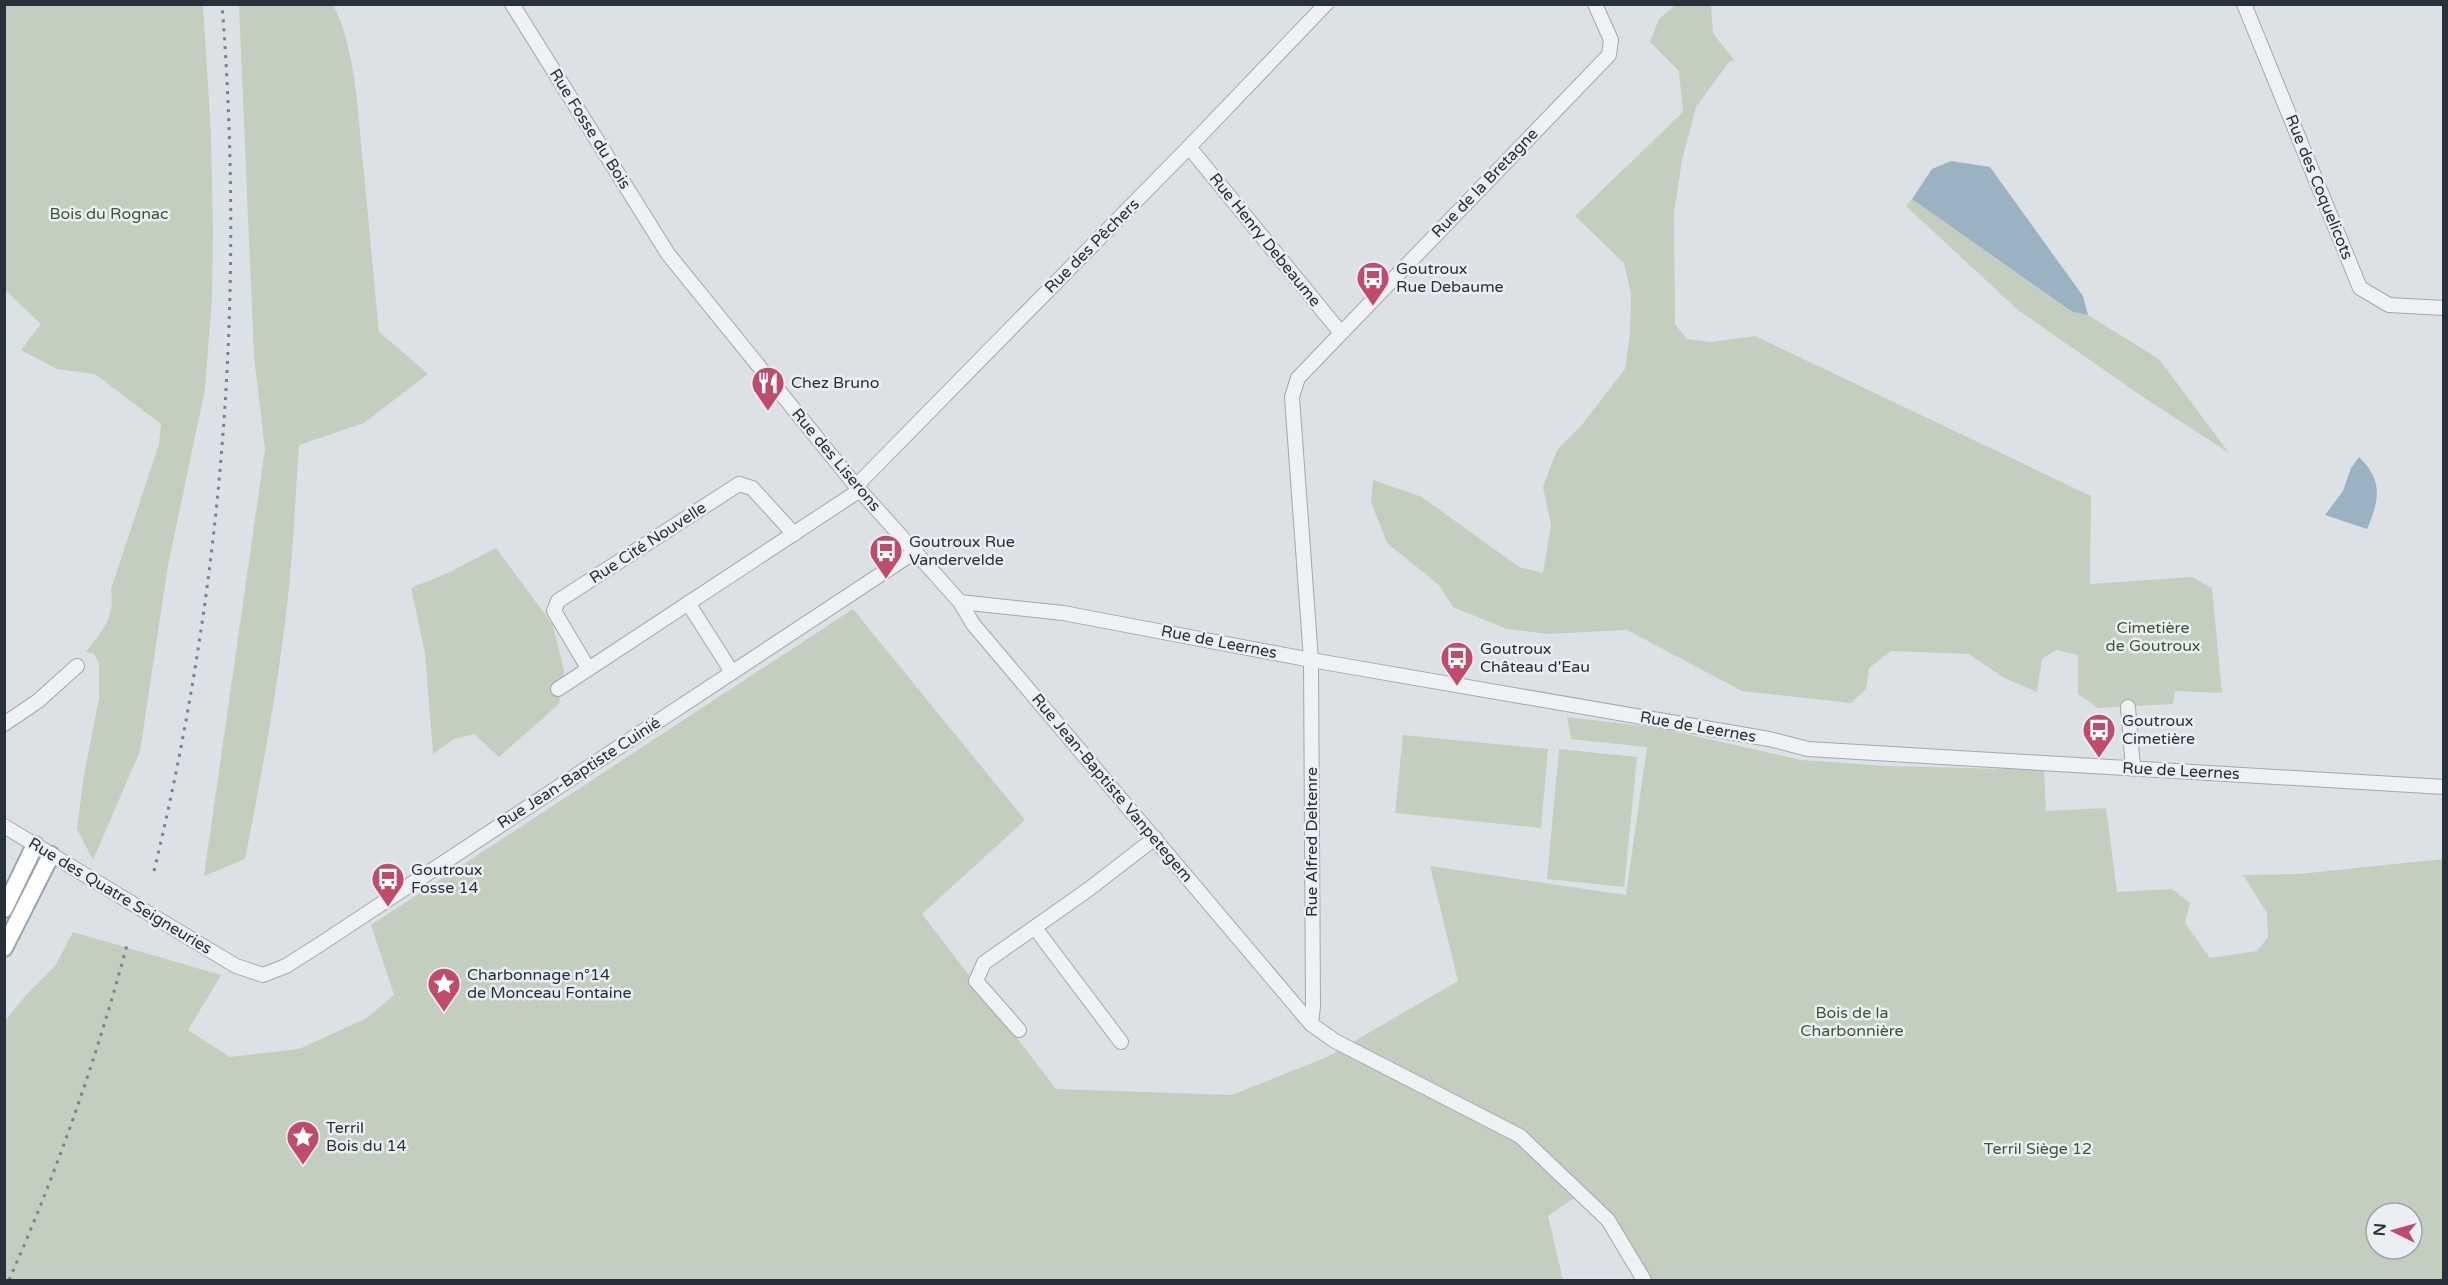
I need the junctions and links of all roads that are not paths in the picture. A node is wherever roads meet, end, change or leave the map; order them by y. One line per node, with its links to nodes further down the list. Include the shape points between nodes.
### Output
1 (512, 4): 6 (street, Rue Fosse du Bois)
2 (1326, 4): 5 (street, Rue des Pêchers)
3 (1595, 4): 8 (street, Rue de la Bretagne, via 1611,40 1609,55)
4 (2244, 4): 7 (street, Rue des Coquelicots, via 2361,288 2389,305)
5 (1189, 147): 8 (street, Rue Henry Debeaume); 9 (street, Rue des Pêchers)
6 (668, 254): 9 (street, Rue des Liserons)
7 (2444, 308)
8 (1341, 333): 14 (street, Rue de la Bretagne, via 1298,378 1292,398)
9 (858, 488): 10 (street); 11 (street, Rue des Liserons)
10 (794, 534): 13 (street); 16 (street, Rue Cité Nouvelle, via 752,488 739,484 558,601 554,611)
11 (916, 551): 12 (street, Rue Jean-Baptiste Vanpetegem); 17 (street, Rue Jean-Baptiste Cuinié)
12 (960, 602): 14 (street, Rue de Leernes, via 1063,613); 24 (street, Rue Jean-Baptiste Vanpetegem, via 973,624)
13 (688, 603): 16 (street); 17 (street)
14 (1311, 660): 21 (street, Rue de Leernes, via 1808,749); 31 (street, Rue Alfred Deltenre)
15 (77, 666): 20 (street)
16 (588, 668): 18 (street)
17 (732, 672): 30 (street, Rue Jean-Baptiste Cuinié, via 286,966 263,975)
18 (558, 689)
19 (2128, 706): 21 (street)
20 (4, 724)
21 (2133, 768): 22 (street, Rue de Leernes)
22 (2444, 787)
23 (4, 826): 25 (street, Rue des Quatre Seigneuries)
24 (1155, 838): 28 (street); 31 (street, Rue Jean-Baptiste Vanpetegem)
25 (35, 845): 26 (street, Rue des Quatre Seigneuries); 27 (main road)
26 (51, 855): 29 (main road); 30 (street, Rue des Quatre Seigneuries)
27 (4, 909)
28 (1035, 928): 32 (street, via 984,963 976,981); 33 (street)
29 (4, 948)
30 (236, 966)
31 (1311, 1024): 34 (street, Rue Jean-Baptiste Vanpetegem, via 1335,1041 1520,1136 1608,1220)
32 (1019, 1030)
33 (1121, 1042)
34 (1644, 1281)

